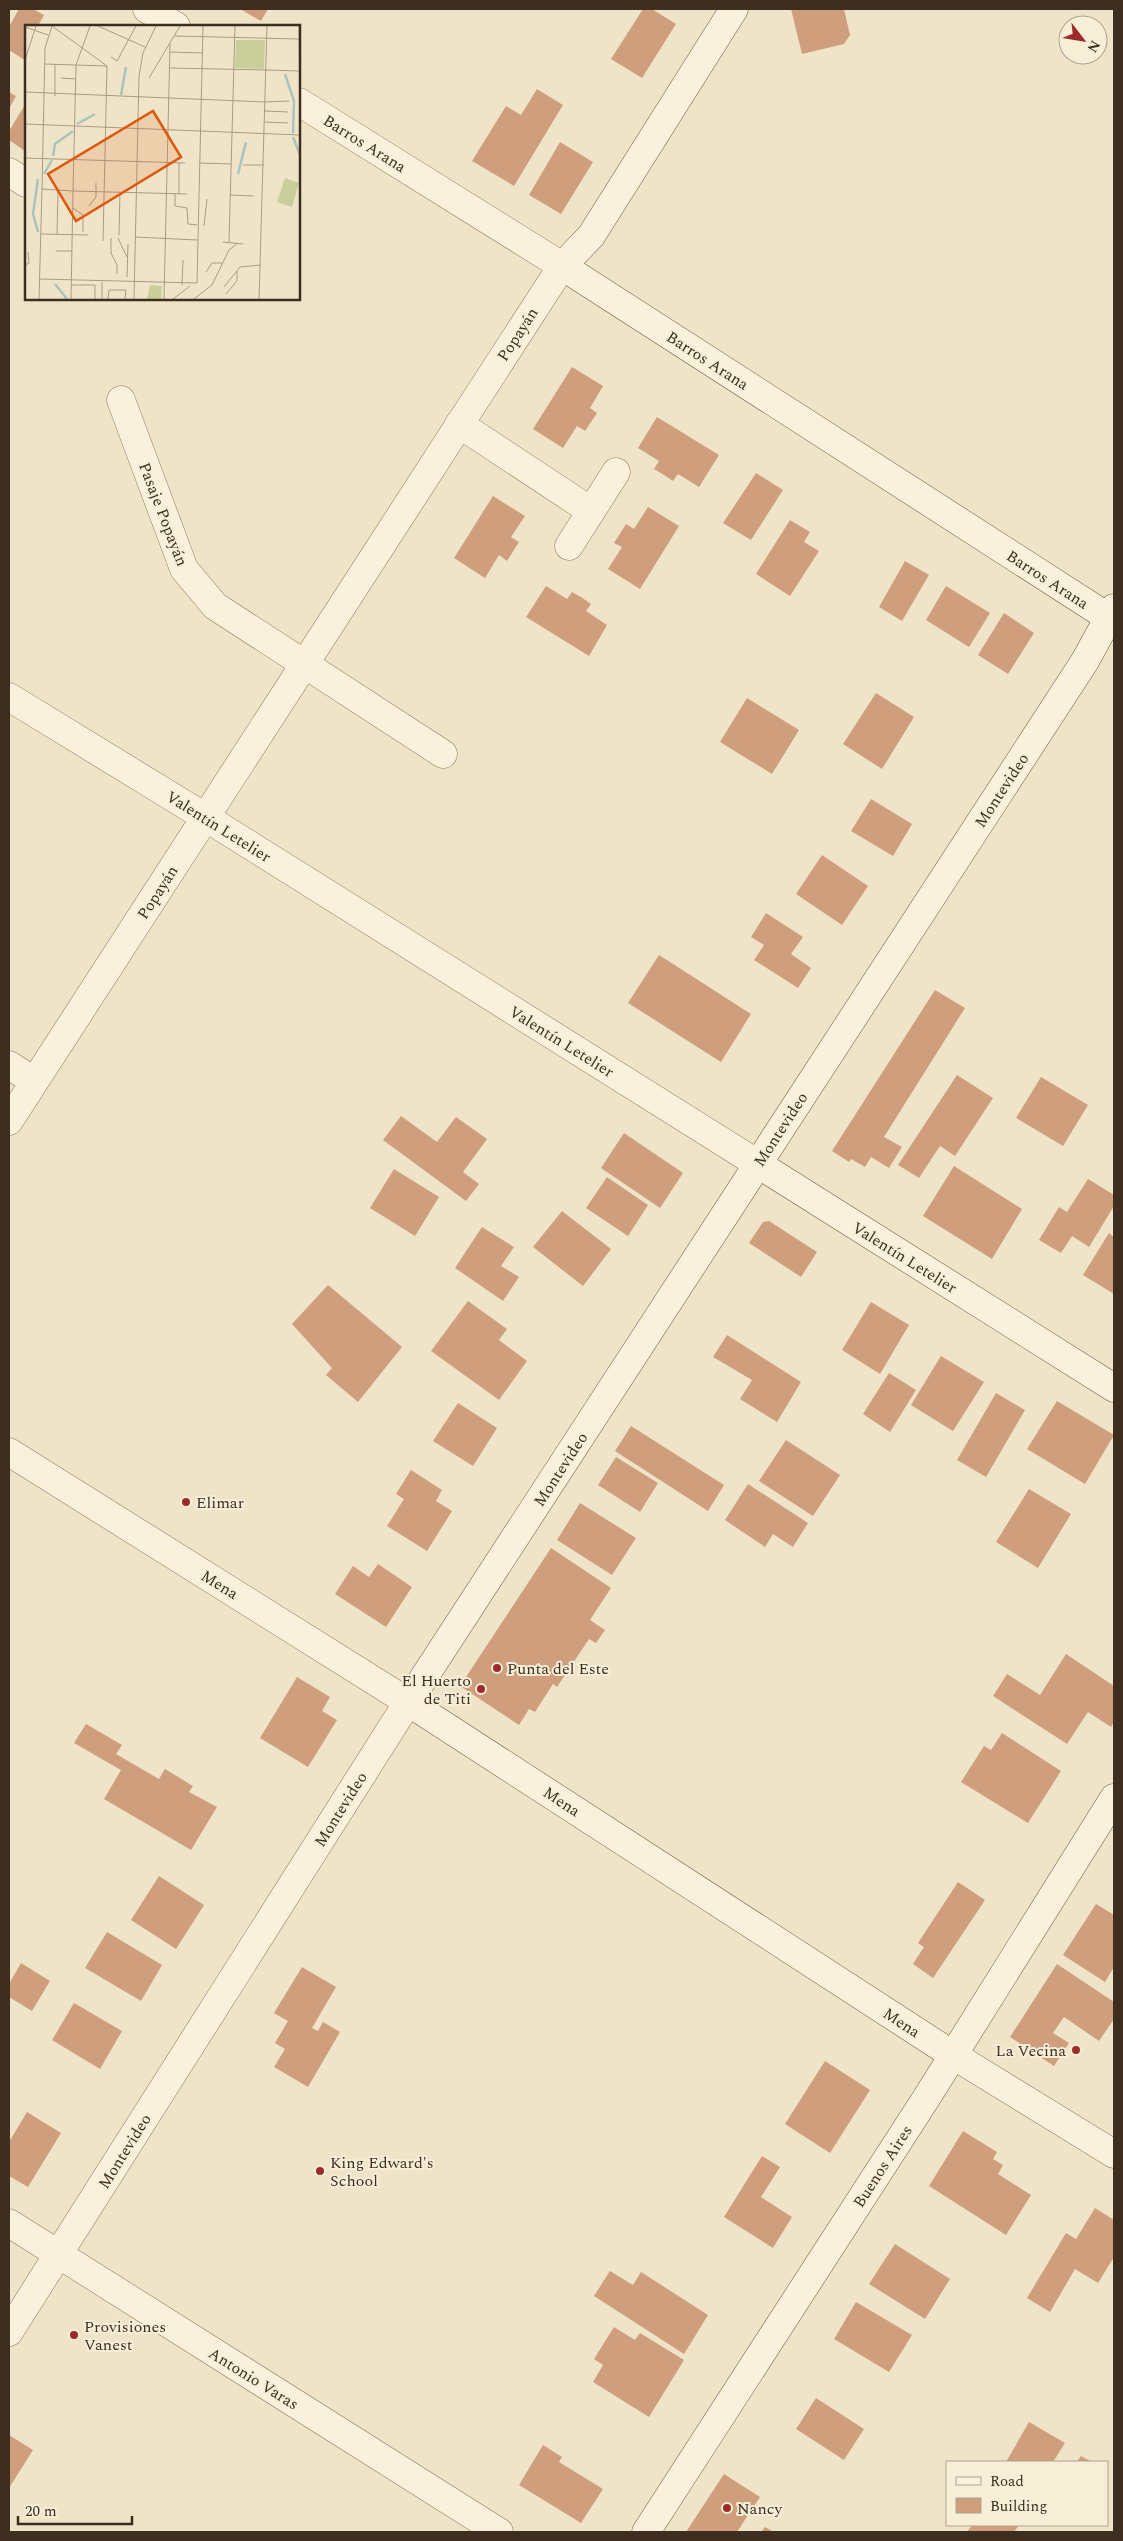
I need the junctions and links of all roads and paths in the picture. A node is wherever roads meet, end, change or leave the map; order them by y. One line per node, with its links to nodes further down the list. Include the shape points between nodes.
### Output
1 (147, 9): 3 (street)
2 (734, 9): 7 (street, Popayán, via 591,236)
3 (174, 25)
4 (300, 103): 7 (street, Barros Arana)
5 (9, 172): 6 (street)
6 (25, 182)
7 (562, 266): 9 (street, Popayán); 13 (street, Barros Arana)
8 (120, 400): 14 (street, Pasaje Popayán, via 184,569 215,606)
9 (459, 424): 11 (street); 14 (street, Popayán)
10 (616, 472): 11 (street)
11 (591, 511): 12 (street)
12 (569, 546)
13 (1112, 616): 21 (street, Montevideo)
14 (304, 663): 16 (street); 17 (street, Popayán)
15 (9, 697): 17 (street, Valentín Letelier)
16 (443, 754)
17 (206, 817): 19 (street, Popayán); 21 (street, Valentín Letelier)
18 (9, 1065): 19 (street)
19 (34, 1081): 20 (street, Popayán)
20 (9, 1121)
21 (758, 1164): 22 (street, Valentín Letelier); 24 (street, Montevideo)
22 (1114, 1388)
23 (9, 1452): 24 (street, Mena)
24 (408, 1702): 26 (street, Mena); 29 (street, Montevideo)
25 (1114, 1798): 26 (street, Buenos Aires)
26 (953, 2055): 27 (street, Mena); 32 (street, Buenos Aires)
27 (1114, 2154)
28 (9, 2223): 29 (street, Antonio Varas)
29 (58, 2255): 30 (street, Montevideo); 31 (street, Antonio Varas)
30 (9, 2332)
31 (499, 2532)
32 (646, 2532)

